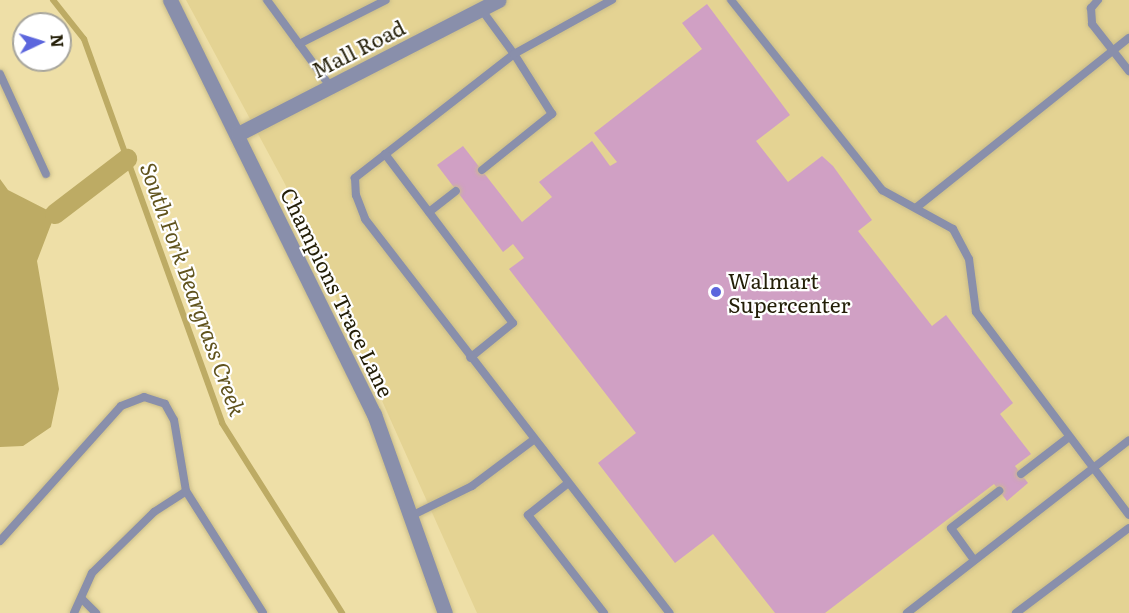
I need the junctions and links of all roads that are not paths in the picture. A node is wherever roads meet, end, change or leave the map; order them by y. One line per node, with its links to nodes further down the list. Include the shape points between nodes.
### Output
1 (170, 0): 16 (street, Champions Trace Lane)
2 (267, 0): 10 (lane)
3 (386, 0): 10 (lane)
4 (499, 0): 8 (street, Mall Road)
5 (612, 0): 12 (lane)
6 (731, 0): 21 (lane, via 863,169 882,190)
7 (1098, 0): 11 (lane, via 1091,8 1092,24)
8 (482, 9): 12 (lane); 15 (street, Mall Road)
9 (1129, 38): 11 (lane)
10 (299, 44): 15 (lane)
11 (1113, 50): 13 (lane); 21 (lane)
12 (514, 54): 17 (lane); 18 (lane, via 552,114)
13 (1129, 71)
14 (0, 74): 19 (lane)
15 (330, 86): 16 (street, Mall Road)
16 (238, 134): 33 (street, Champions Trace Lane, via 374,414)
17 (385, 154): 22 (lane); 23 (lane, via 355,178 365,219)
18 (482, 170)
19 (46, 174)
20 (456, 190): 22 (lane)
21 (917, 207): 24 (lane, via 958,235 969,259 975,312)
22 (429, 212): 23 (lane, via 513,323)
23 (470, 358): 26 (lane)
24 (1069, 436): 27 (lane); 28 (lane)
25 (1129, 440): 27 (lane)
26 (532, 441): 29 (lane); 33 (lane, via 467,489)
27 (1092, 467): 32 (lane); 36 (lane)
28 (1021, 474)
29 (567, 484): 42 (lane, via 528,515); 43 (lane)
30 (186, 491): 35 (lane, via 174,420 165,404 144,396 121,406); 37 (lane, via 154,512 92,573); 40 (lane)
31 (999, 491): 36 (lane, via 951,528)
32 (1129, 515)
33 (411, 516): 41 (street, Champions Trace Lane)
34 (1129, 528): 45 (lane)
35 (0, 541)
36 (974, 560): 44 (lane)
37 (82, 599): 38 (lane); 39 (lane)
38 (74, 613)
39 (96, 613)
40 (263, 613)
41 (445, 613)
42 (604, 613)
43 (670, 613)
44 (907, 613)
45 (1016, 613)

